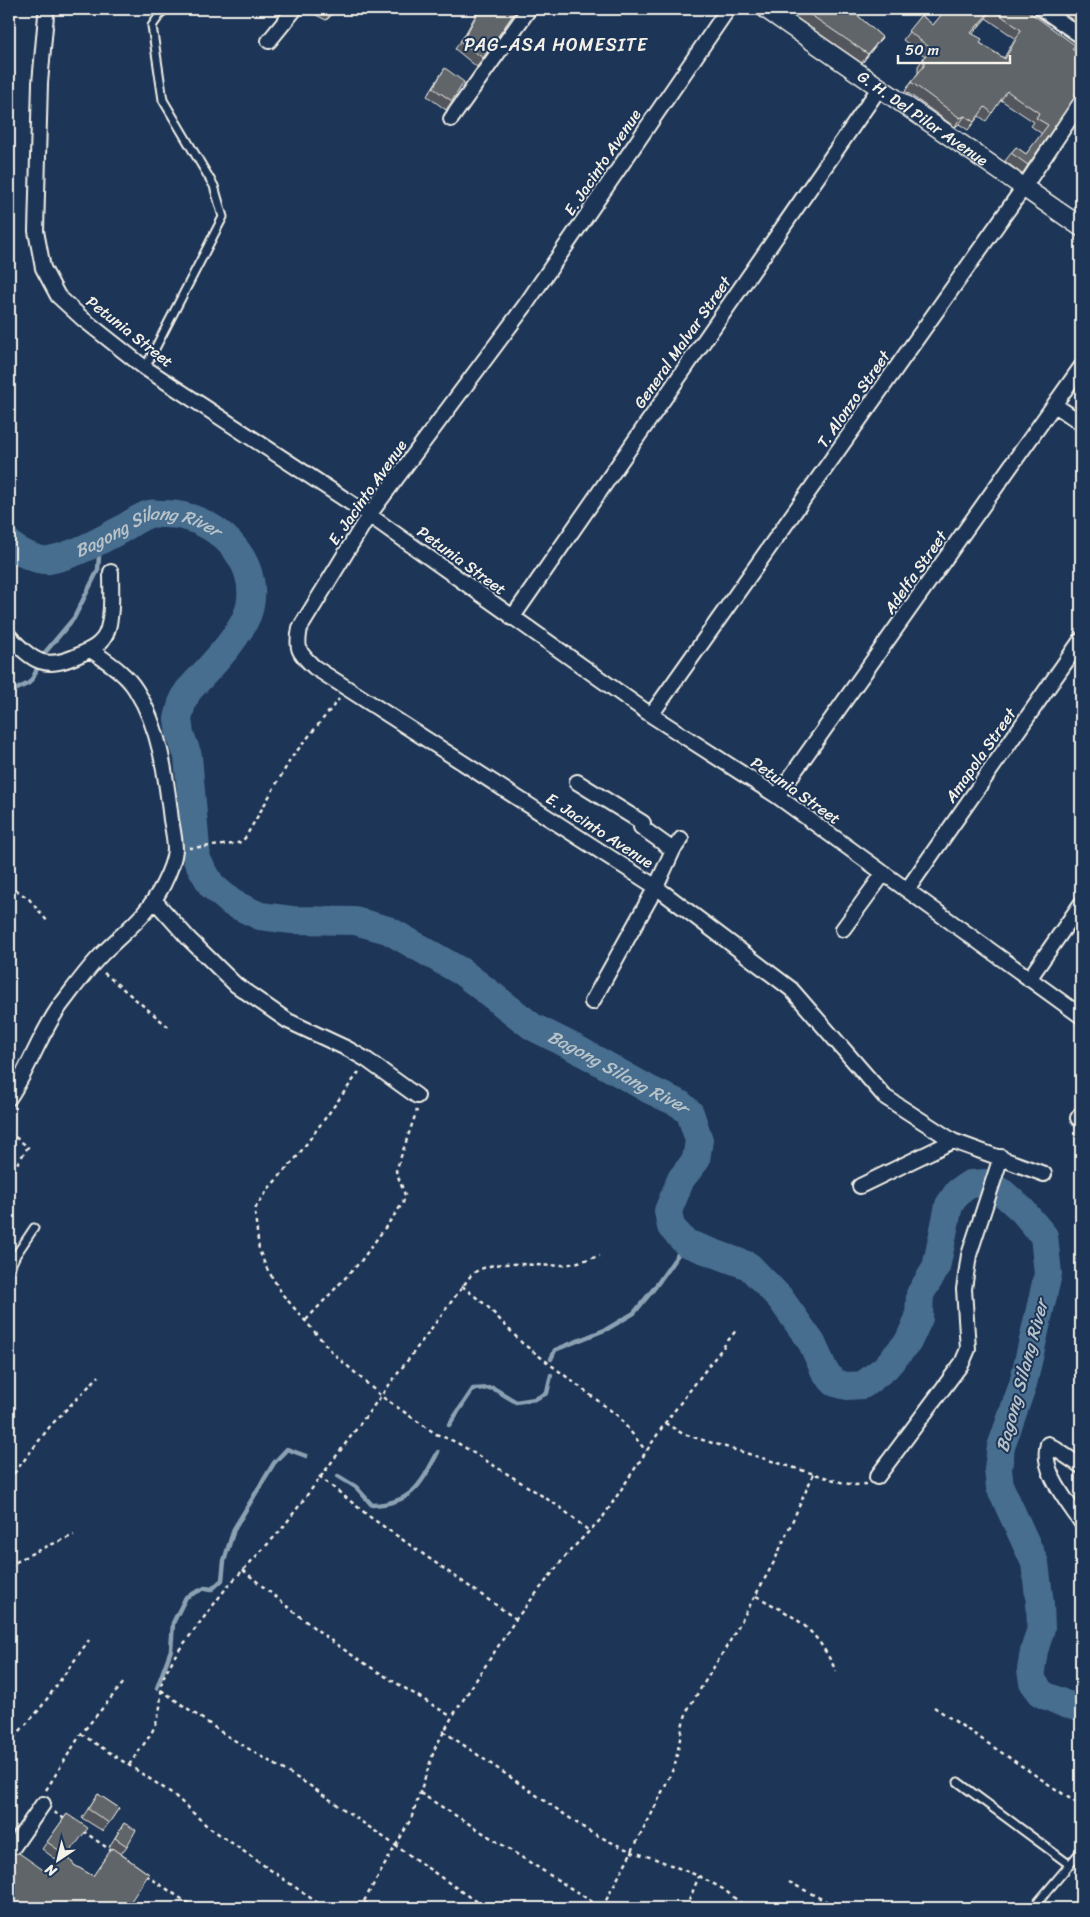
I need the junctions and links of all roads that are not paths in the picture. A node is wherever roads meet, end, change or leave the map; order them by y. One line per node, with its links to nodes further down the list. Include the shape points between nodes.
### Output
1 (164, 9): 16 (lane, via 152,26 163,100 214,186 223,216)
2 (295, 9): 9 (street)
3 (529, 9): 12 (street)
4 (728, 9): 19 (street, E. Jacinto Avenue, via 524,307)
5 (766, 9): 10 (street, G. H. Del Pilar Avenue)
6 (1042, 9): 8 (street)
7 (46, 15): 16 (street, Petunia Street, via 40,83 36,231 42,268 58,296)
8 (1081, 36)
9 (269, 41)
10 (880, 86): 13 (street, G. H. Del Pilar Avenue); 21 (street, General Malvar Street)
11 (1081, 102): 13 (street, T. Alonzo Street)
12 (451, 119)
13 (1024, 187): 14 (street, G. H. Del Pilar Avenue); 25 (street, T. Alonzo Street)
14 (1081, 227)
15 (1081, 367): 17 (street, Adelfa Street)
16 (145, 368): 19 (street, Petunia Street)
17 (1055, 405): 18 (street); 27 (street, Adelfa Street)
18 (1081, 423)
19 (369, 515): 21 (street, Petunia Street); 29 (street, E. Jacinto Avenue, via 300,628 297,643 302,657)
20 (112, 572): 24 (street, via 109,623 106,634)
21 (512, 618): 25 (street, Petunia Street)
22 (9, 636): 24 (street, via 40,661 59,663)
23 (1081, 640): 30 (street, Amapola Street)
24 (91, 650): 31 (street, via 124,675 135,688 145,706 161,755 175,849 168,874)
25 (651, 714): 27 (street, Petunia Street)
26 (577, 782): 29 (street, via 643,823 641,827 677,844)
27 (777, 796): 28 (street, Petunia Street)
28 (884, 873): 30 (street, Petunia Street); 33 (street)
29 (656, 887): 35 (street); 39 (street, E. Jacinto Avenue, via 791,989 885,1097)
30 (907, 890): 34 (street, Petunia Street)
31 (154, 900): 37 (street, via 236,985 288,1021 367,1060); 38 (street, via 128,931 93,964 59,1007)
32 (1081, 904): 34 (street)
33 (843, 929)
34 (1029, 979): 36 (street, Petunia Street)
35 (592, 1002)
36 (1081, 1016)
37 (417, 1096)
38 (9, 1098)
39 (953, 1141): 40 (street, E. Jacinto Avenue); 42 (street)
40 (1001, 1157): 41 (street, E. Jacinto Avenue); 46 (street, via 965,1274 968,1349 962,1363)
41 (1044, 1174)
42 (860, 1186)
43 (34, 1228): 44 (lane)
44 (9, 1270)
45 (1081, 1466): 47 (street, via 1048,1444 1047,1464)
46 (877, 1477)
47 (1081, 1522)
48 (958, 1782): 52 (lane)
49 (43, 1804): 51 (street)
50 (1081, 1851): 52 (lane)
51 (9, 1853)
52 (1070, 1865): 53 (lane)
53 (1033, 1908)

